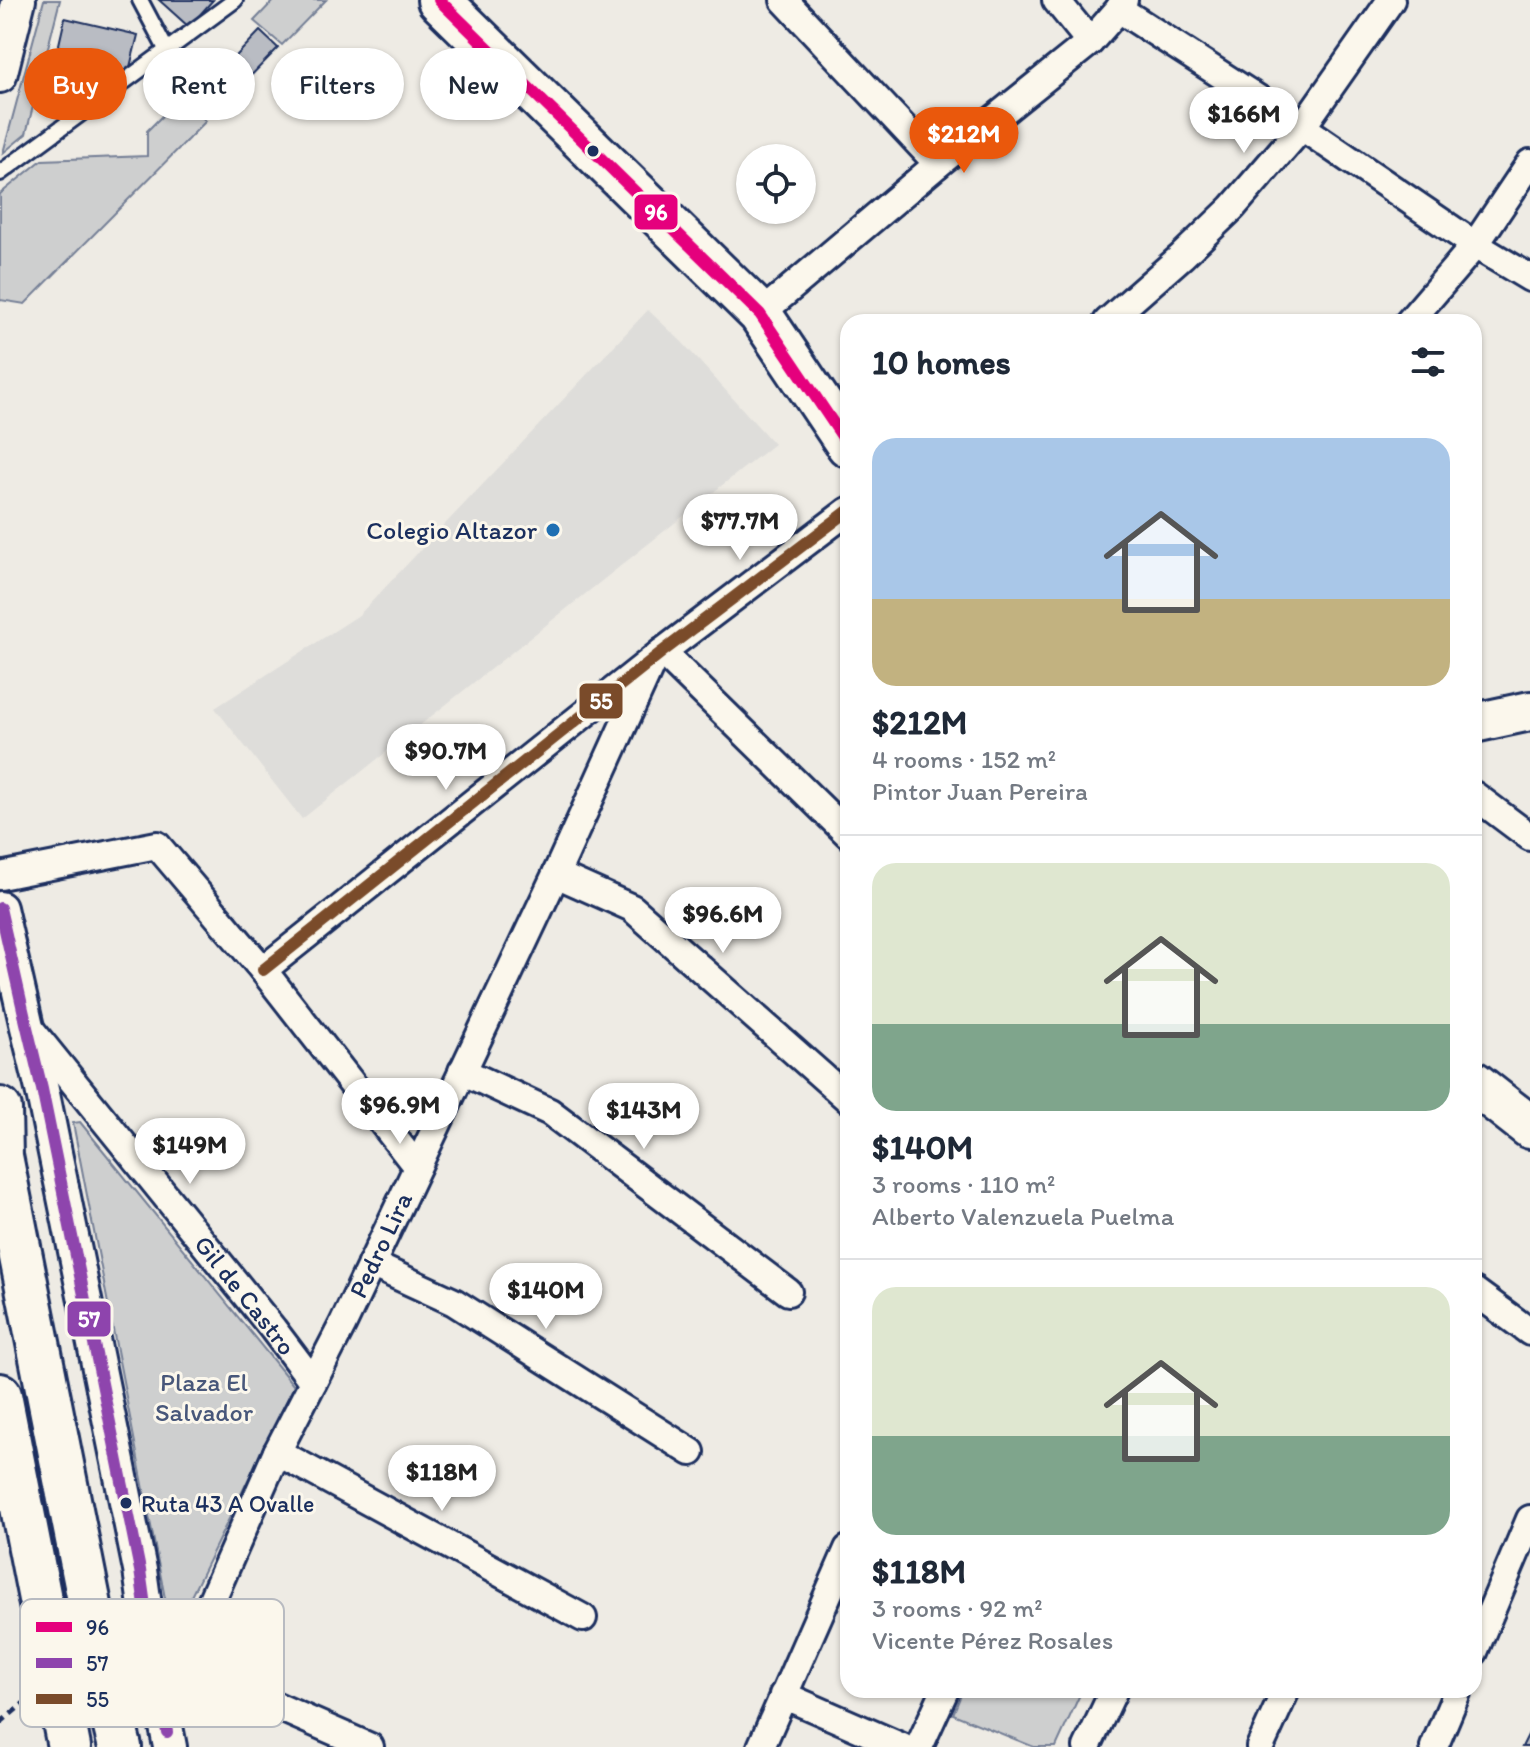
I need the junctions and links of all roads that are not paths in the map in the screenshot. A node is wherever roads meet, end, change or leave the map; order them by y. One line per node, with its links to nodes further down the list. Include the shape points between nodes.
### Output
1 (19, 0): 13 (street)
2 (140, 0): 10 (lane)
3 (235, 0): 11 (lane)
4 (439, 0): 20 (main road)
5 (784, 0): 16 (street)
6 (1056, 0): 9 (street)
7 (1391, 0): 14 (street)
8 (1122, 4): 9 (street); 14 (street)
9 (1090, 42): 16 (street)
10 (165, 48)
11 (171, 48)
12 (143, 69): 17 (lane)
13 (0, 76)
14 (1302, 127): 18 (street); 21 (street, via 1232,208)
15 (1530, 163): 18 (street)
16 (938, 164): 20 (street)
17 (0, 173)
18 (1475, 245): 19 (street); 22 (street)
19 (1530, 278)
20 (760, 314): 23 (main road)
21 (1116, 314)
22 (1416, 314)
23 (840, 433)
24 (840, 517): 25 (street, Pedro Lira)
25 (657, 656): 29 (street); 31 (street, Pedro Lira); 34 (street)
26 (1530, 711): 27 (main road)
27 (1482, 721)
28 (1482, 801): 30 (street)
29 (840, 827)
30 (1530, 837)
31 (556, 874): 36 (street, Pedro Lira); 38 (street, via 632,908)
32 (0, 876): 34 (street, via 157,845)
33 (0, 908): 35 (street)
34 (263, 970): 42 (street)
35 (26, 1023): 47 (street, Gil de Castro); 55 (street)
36 (462, 1071): 42 (street, Pedro Lira); 44 (street, via 550,1112)
37 (1482, 1089): 40 (main road)
38 (840, 1092)
39 (0, 1109): 41 (main road)
40 (1530, 1127)
41 (1, 1154): 54 (main road)
42 (417, 1167): 43 (street, Pedro Lira)
43 (371, 1264): 47 (street, Pedro Lira); 50 (street, via 454,1302)
44 (788, 1292)
45 (1482, 1297): 46 (street)
46 (1530, 1332)
47 (313, 1382): 49 (street, Pedro Lira)
48 (0, 1395): 53 (main road)
49 (277, 1452): 56 (street, Pedro Lira); 57 (street)
50 (691, 1452)
51 (1530, 1519): 58 (street)
52 (840, 1567): 59 (street)
53 (40, 1599)
54 (89, 1599)
55 (144, 1599)
56 (212, 1599)
57 (583, 1618)
58 (1482, 1633)
59 (783, 1695): 72 (street); 73 (street)
60 (941, 1698): 74 (street)
61 (1110, 1698): 75 (street)
62 (1282, 1698): 76 (street)
63 (1455, 1698): 77 (street)
64 (284, 1709): 71 (street)
65 (65, 1727): 68 (main road)
66 (115, 1727): 69 (main road)
67 (166, 1727): 70 (street)
68 (69, 1747)
69 (120, 1747)
70 (170, 1747)
71 (370, 1747)
72 (761, 1747)
73 (902, 1747)
74 (919, 1747)
75 (1087, 1747)
76 (1260, 1747)
77 (1434, 1747)

